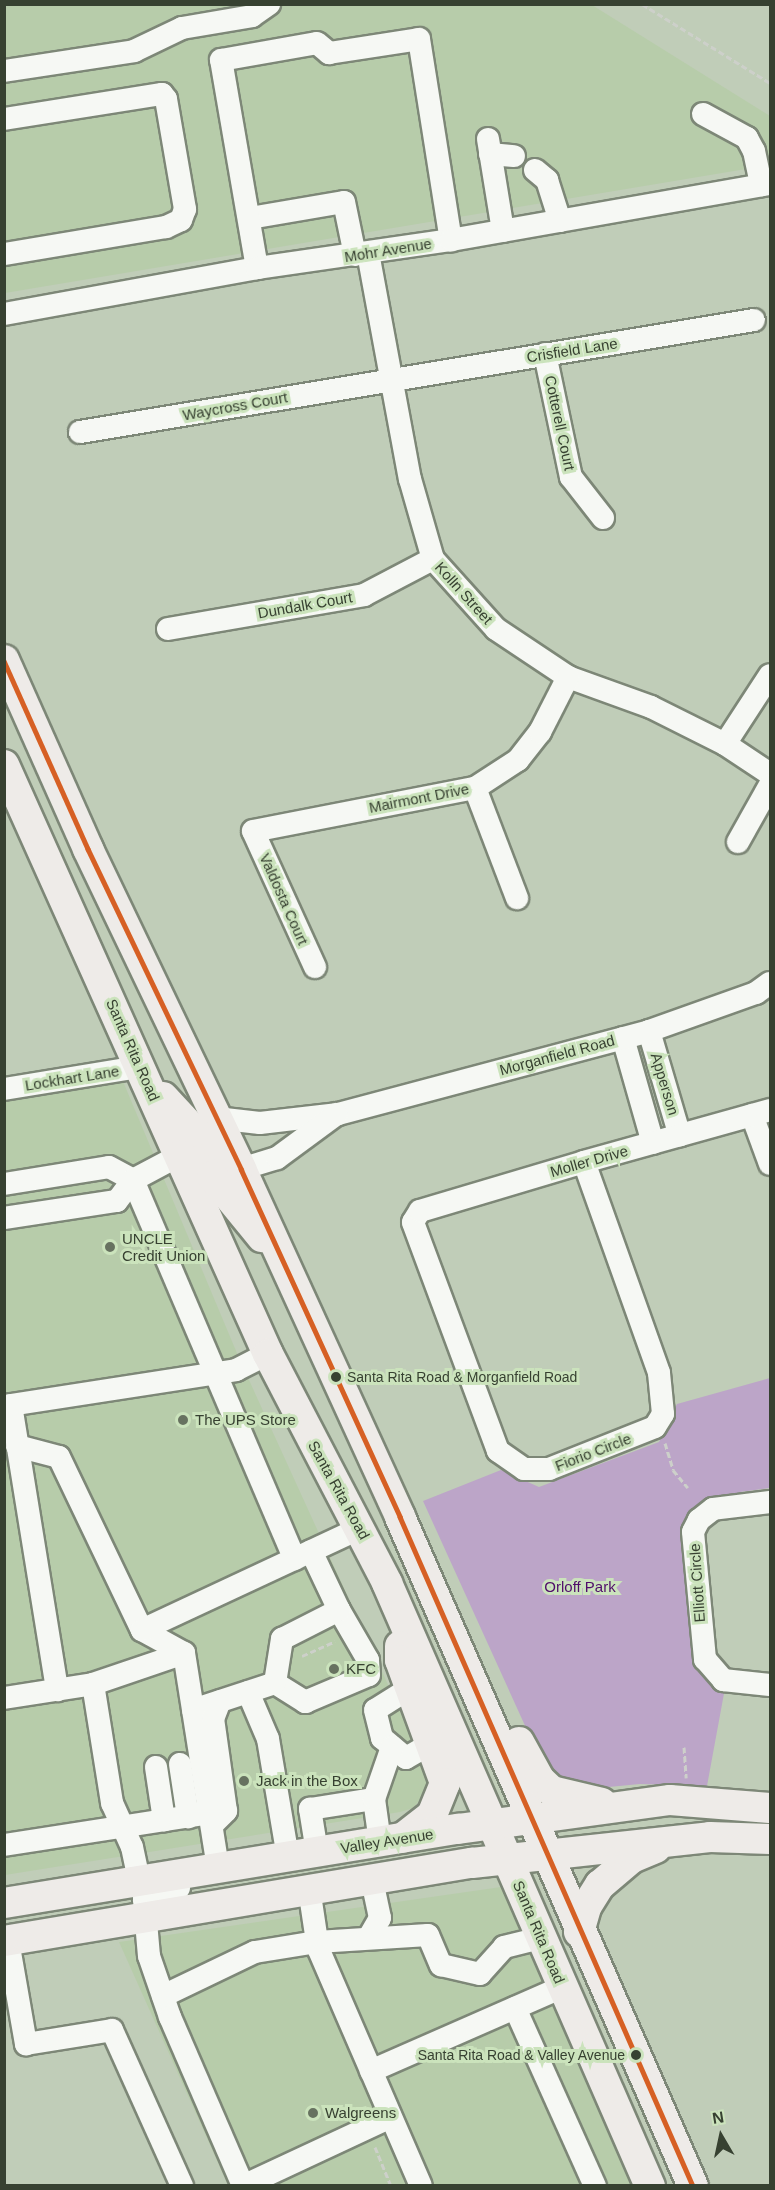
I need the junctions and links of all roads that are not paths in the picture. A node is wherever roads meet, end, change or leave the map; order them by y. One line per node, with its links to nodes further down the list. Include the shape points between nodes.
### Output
1 (269, 4): 2 (street, via 252,16 182,28 134,51)
2 (4, 71)
3 (704, 114): 7 (street, via 747,138)
4 (4, 119): 12 (street, via 162,94 185,208 181,220 166,227)
5 (514, 156): 10 (street, via 489,147)
6 (535, 170): 9 (street, via 547,180)
7 (766, 185): 9 (street, Mohr Avenue)
8 (250, 219): 11 (street, via 221,60 317,43 329,53 419,39); 13 (street, Kolln Street, via 344,202); 14 (street)
9 (560, 221): 10 (street, Mohr Avenue)
10 (503, 231): 11 (street, Mohr Avenue)
11 (451, 240): 13 (street, Mohr Avenue)
12 (4, 254)
13 (361, 254): 14 (street, Mohr Avenue); 18 (street, Kolln Street)
14 (257, 268): 15 (street, Mohr Avenue)
15 (4, 314)
16 (754, 320): 17 (street, Crisfield Lane)
17 (545, 354): 18 (street, Crisfield Lane); 20 (street, Cotterell Court, via 571,477)
18 (389, 380): 19 (street, Waycross Court); 21 (street, Kolln Street, via 410,479)
19 (80, 432)
20 (603, 518)
21 (433, 559): 22 (street, Dundalk Court, via 364,595); 25 (street, Kolln Street, via 496,629)
22 (168, 629)
23 (4, 660): 33 (main road)
24 (771, 675): 26 (street)
25 (568, 677): 26 (street, Kolln Street, via 651,707); 30 (street, Mairmont Drive, via 540,732 518,760)
26 (724, 744): 28 (street, Kolln Street)
27 (4, 765): 34 (main road, Santa Rita Road)
28 (771, 774)
29 (771, 785): 32 (street)
30 (476, 788): 31 (street, Mairmont Drive); 35 (street)
31 (253, 831): 36 (street, Valdosta Court)
32 (738, 842)
33 (88, 849): 34 (main road); 44 (main road)
34 (50, 867): 40 (main road, Santa Rita Road)
35 (517, 898)
36 (315, 967)
37 (771, 983): 38 (street, Morganfield Road, via 756,993)
38 (649, 1031): 39 (street, Morganfield Road); 45 (street, Apperson)
39 (623, 1038): 43 (street, Morganfield Road); 46 (street, Apperson)
40 (144, 1077): 41 (street, Lockhart Lane); 47 (main road, Santa Rita Road); 50 (main road, via 214,1152)
41 (4, 1089)
42 (761, 1113): 45 (street, Moller Drive); 49 (street)
43 (338, 1114): 44 (street, Morganfield Road, via 260,1123); 50 (street, Morganfield Road, via 277,1158)
44 (216, 1118): 50 (main road)
45 (680, 1136): 46 (street, Moller Drive)
46 (653, 1143): 48 (street, Moller Drive)
47 (180, 1155): 51 (street); 55 (main road, via 212,1176); 56 (main road, Santa Rita Road)
48 (584, 1162): 54 (street, Moller Drive, via 420,1211); 54 (street, Fiorio Circle, via 658,1373 663,1414 655,1427 549,1469 524,1469 498,1451)
49 (771, 1164)
50 (241, 1169): 55 (main road)
51 (133, 1180): 52 (street, via 108,1167); 53 (street, via 117,1201); 57 (street)
52 (4, 1184)
53 (4, 1218)
54 (413, 1222)
55 (282, 1260): 76 (main road)
56 (268, 1354): 57 (street, via 236,1370); 61 (main road, Santa Rita Road)
57 (214, 1373): 58 (street); 62 (street)
58 (8, 1406): 59 (street)
59 (17, 1446): 65 (street, via 59,1457); 71 (street)
60 (771, 1502): 69 (street, Elliott Circle, via 713,1509 699,1520 693,1532 705,1659 723,1680)
61 (361, 1528): 62 (street); 64 (main road, Santa Rita Road)
62 (303, 1555): 63 (street); 65 (street)
63 (339, 1610): 67 (street, via 282,1639); 67 (street, via 368,1660 369,1675 305,1702)
64 (402, 1619): 70 (main road, via 400,1660); 87 (main road, Santa Rita Road)
65 (142, 1630): 66 (street)
66 (184, 1653): 68 (street); 75 (street)
67 (275, 1683): 72 (street)
68 (93, 1684): 71 (street); 88 (street, via 112,1803)
69 (771, 1685)
70 (410, 1688): 77 (main road); 78 (street, via 375,1710 382,1738)
71 (57, 1690): 73 (street)
72 (248, 1692): 74 (street); 93 (street, via 268,1740)
73 (4, 1698)
74 (220, 1701): 75 (street); 84 (street, via 213,1719 226,1811)
75 (193, 1710): 84 (street)
76 (489, 1718): 82 (main road, via 518,1740 540,1780 552,1791); 86 (main road)
77 (432, 1743): 78 (street, via 406,1758); 90 (main road, via 445,1783 442,1795 432,1815)
78 (392, 1746): 81 (street)
79 (180, 1764): 84 (street)
80 (156, 1767): 85 (street)
81 (374, 1799): 90 (street); 93 (street, via 310,1809)
82 (613, 1807): 83 (main road, Valley Avenue, via 687,1799); 86 (main road, Valley Avenue)
83 (771, 1808)
84 (203, 1818): 85 (street); 96 (street)
85 (164, 1820): 88 (street)
86 (534, 1820): 87 (main road, Valley Avenue); 94 (main road)
87 (493, 1825): 90 (main road, Valley Avenue); 95 (main road, Santa Rita Road)
88 (123, 1827): 92 (street); 98 (street)
89 (771, 1839): 91 (main road)
90 (392, 1840): 93 (main road, Valley Avenue)
91 (676, 1840): 94 (main road); 102 (main road, via 632,1858 610,1874 586,1907)
92 (4, 1845)
93 (302, 1854): 96 (main road, Valley Avenue)
94 (548, 1854): 95 (main road); 102 (main road)
95 (508, 1858): 97 (main road); 104 (main road, Santa Rita Road)
96 (230, 1866): 98 (main road, Valley Avenue); 101 (street, via 243,1875 150,1894 143,1903)
97 (372, 1878): 99 (main road); 103 (street, via 380,1918)
98 (139, 1881): 100 (main road, Valley Avenue)
99 (309, 1888): 101 (main road); 106 (street)
100 (5, 1902)
101 (146, 1918): 105 (main road); 108 (street, via 149,1956)
102 (579, 1932): 117 (main road)
103 (369, 1937): 104 (street, via 428,1935 441,1965 480,1974 504,1947); 106 (street)
104 (540, 1938): 107 (main road, Santa Rita Road)
105 (6, 1941): 112 (street, via 26,2044 112,2030)
106 (317, 1942): 108 (street, via 255,1952); 110 (street)
107 (562, 1987): 109 (street); 116 (main road, Santa Rita Road)
108 (163, 1996): 113 (street)
109 (515, 2008): 110 (street); 115 (street)
110 (371, 2071): 111 (street)
111 (391, 2117): 113 (street); 114 (street)
112 (182, 2186)
113 (243, 2186)
114 (421, 2186)
115 (595, 2186)
116 (650, 2186)
117 (693, 2186)

